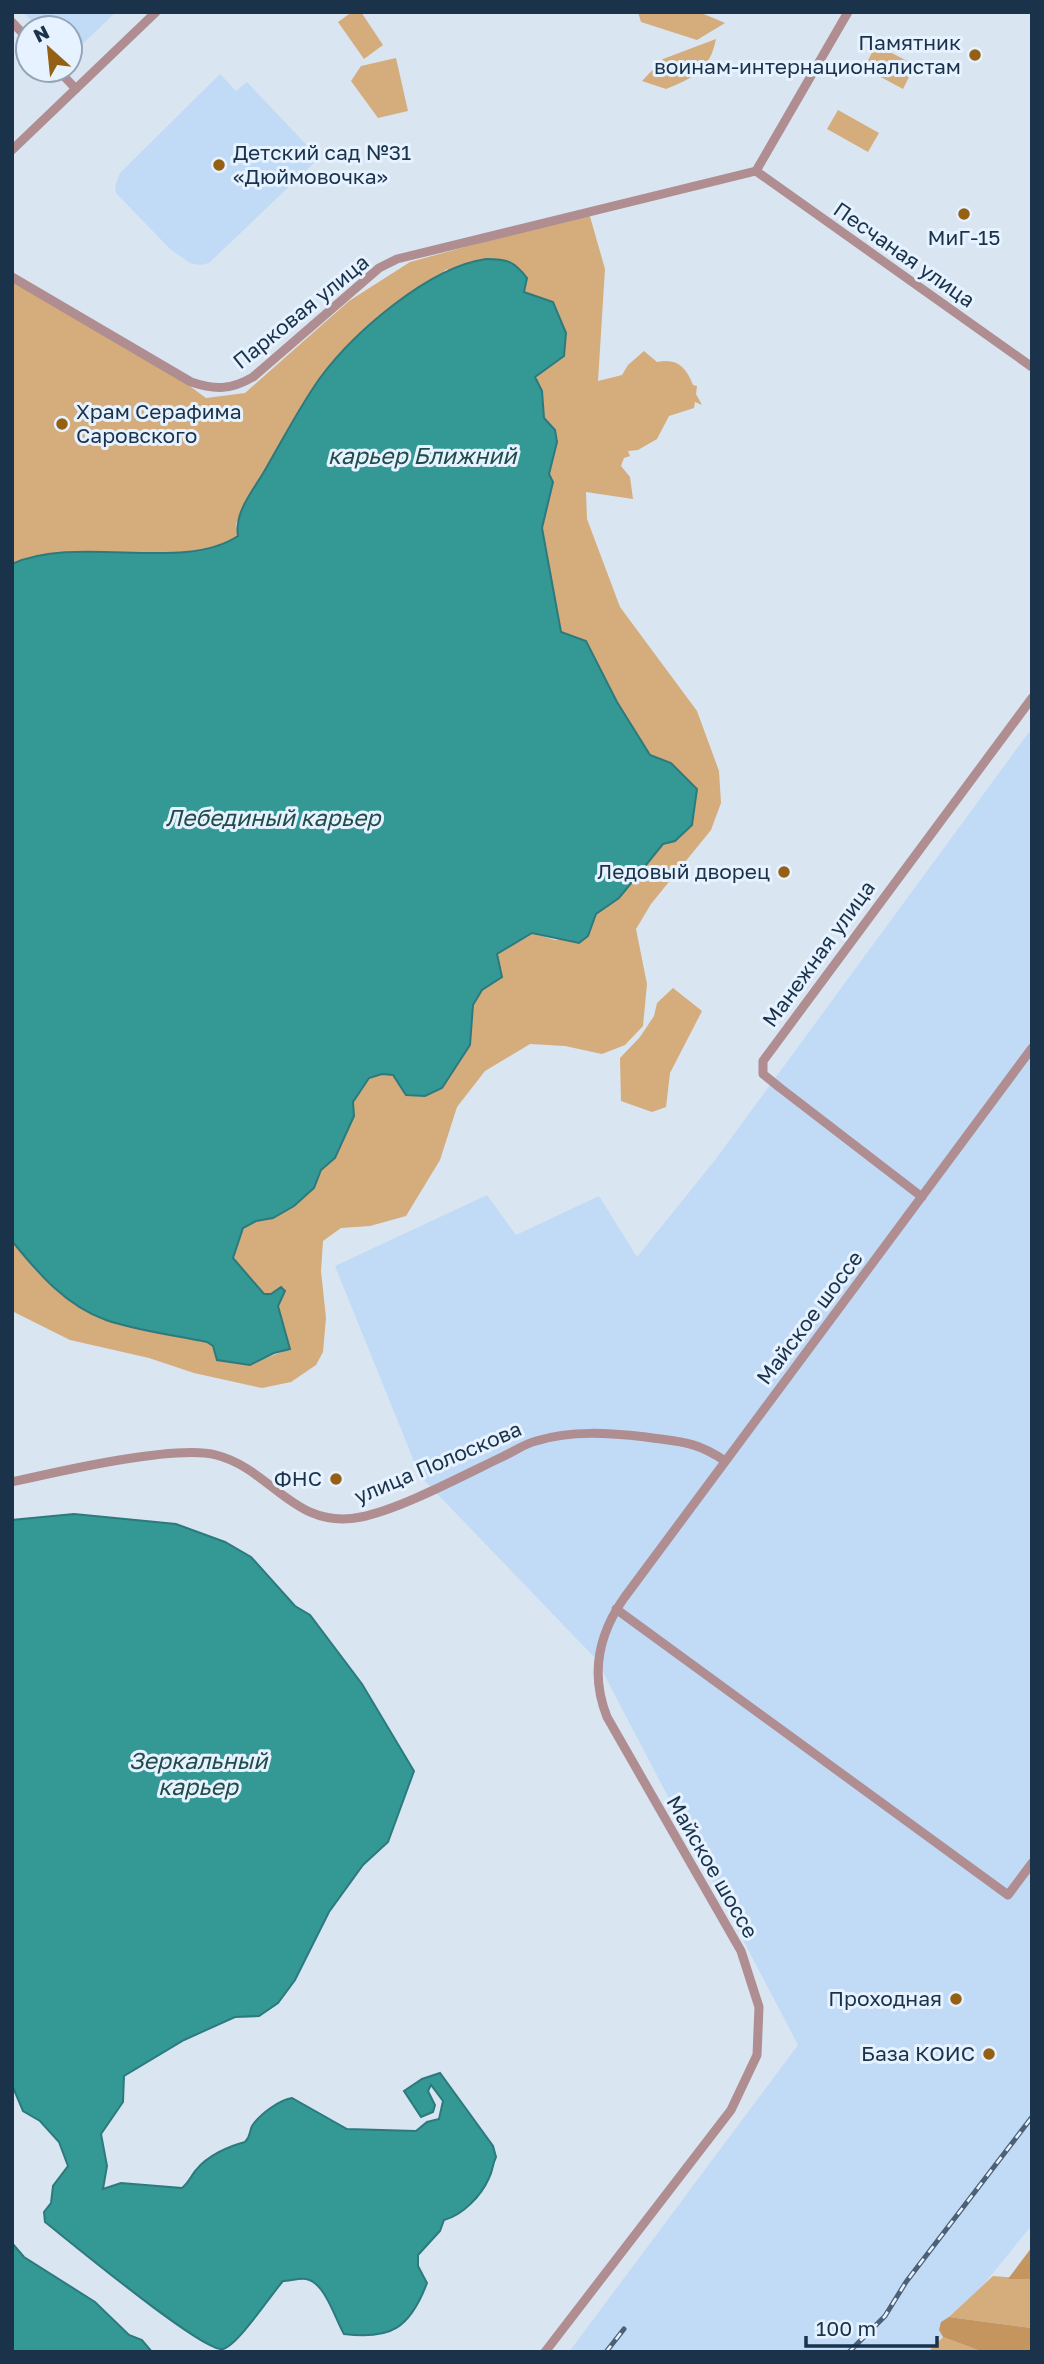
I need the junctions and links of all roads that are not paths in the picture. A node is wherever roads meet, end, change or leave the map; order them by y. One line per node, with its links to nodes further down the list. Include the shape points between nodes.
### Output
1 (156, 12): 4 (street)
2 (848, 12): 6 (street)
3 (71, 84): 4 (street)
4 (76, 89): 5 (street)
5 (12, 150)
6 (756, 171): 7 (street, Парковая улица, via 397,259 379,268 253,377 239,386 220,389 191,382); 8 (street, Песчаная улица)
7 (12, 277)
8 (1032, 367)
9 (1032, 698): 11 (street, Манежная улица, via 763,1061 763,1074)
10 (1032, 1048): 11 (street, Майское шоссе)
11 (922, 1197): 12 (street, Майское шоссе)
12 (725, 1461): 13 (street, улица Полоскова, via 702,1446 587,1432 535,1441 380,1511 341,1520 315,1517 249,1471 213,1454 180,1453); 14 (street, Майское шоссе)
13 (12, 1482)
14 (616, 1609): 15 (street, via 1008,1895); 16 (street, Майское шоссе, via 600,1642 600,1699 624,1750 741,1951 759,2007 757,2055 731,2110)
15 (1032, 1863)
16 (545, 2352)

